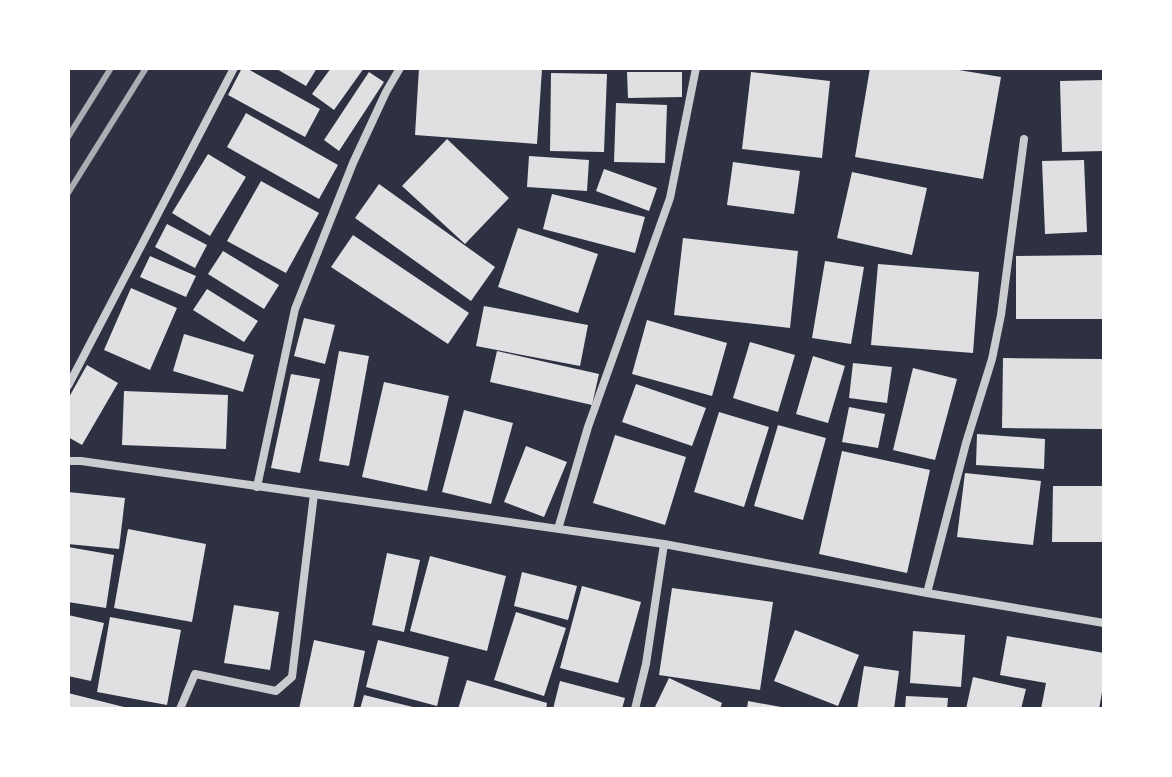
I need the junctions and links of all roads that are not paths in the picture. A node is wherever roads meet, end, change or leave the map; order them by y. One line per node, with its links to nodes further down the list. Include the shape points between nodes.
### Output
1 (234, 68): 5 (street)
2 (400, 68): 7 (street, via 353,163 295,309)
3 (696, 68): 9 (street, via 670,198 588,427)
4 (1024, 139): 11 (street, via 992,359)
5 (68, 386)
6 (68, 461): 7 (street)
7 (257, 487): 8 (street)
8 (314, 494): 9 (street); 13 (street, via 292,677 276,691 195,674)
9 (558, 529): 10 (street)
10 (664, 544): 11 (street); 14 (street)
11 (927, 593): 12 (street)
12 (1104, 623)
13 (180, 709)
14 (635, 709)

